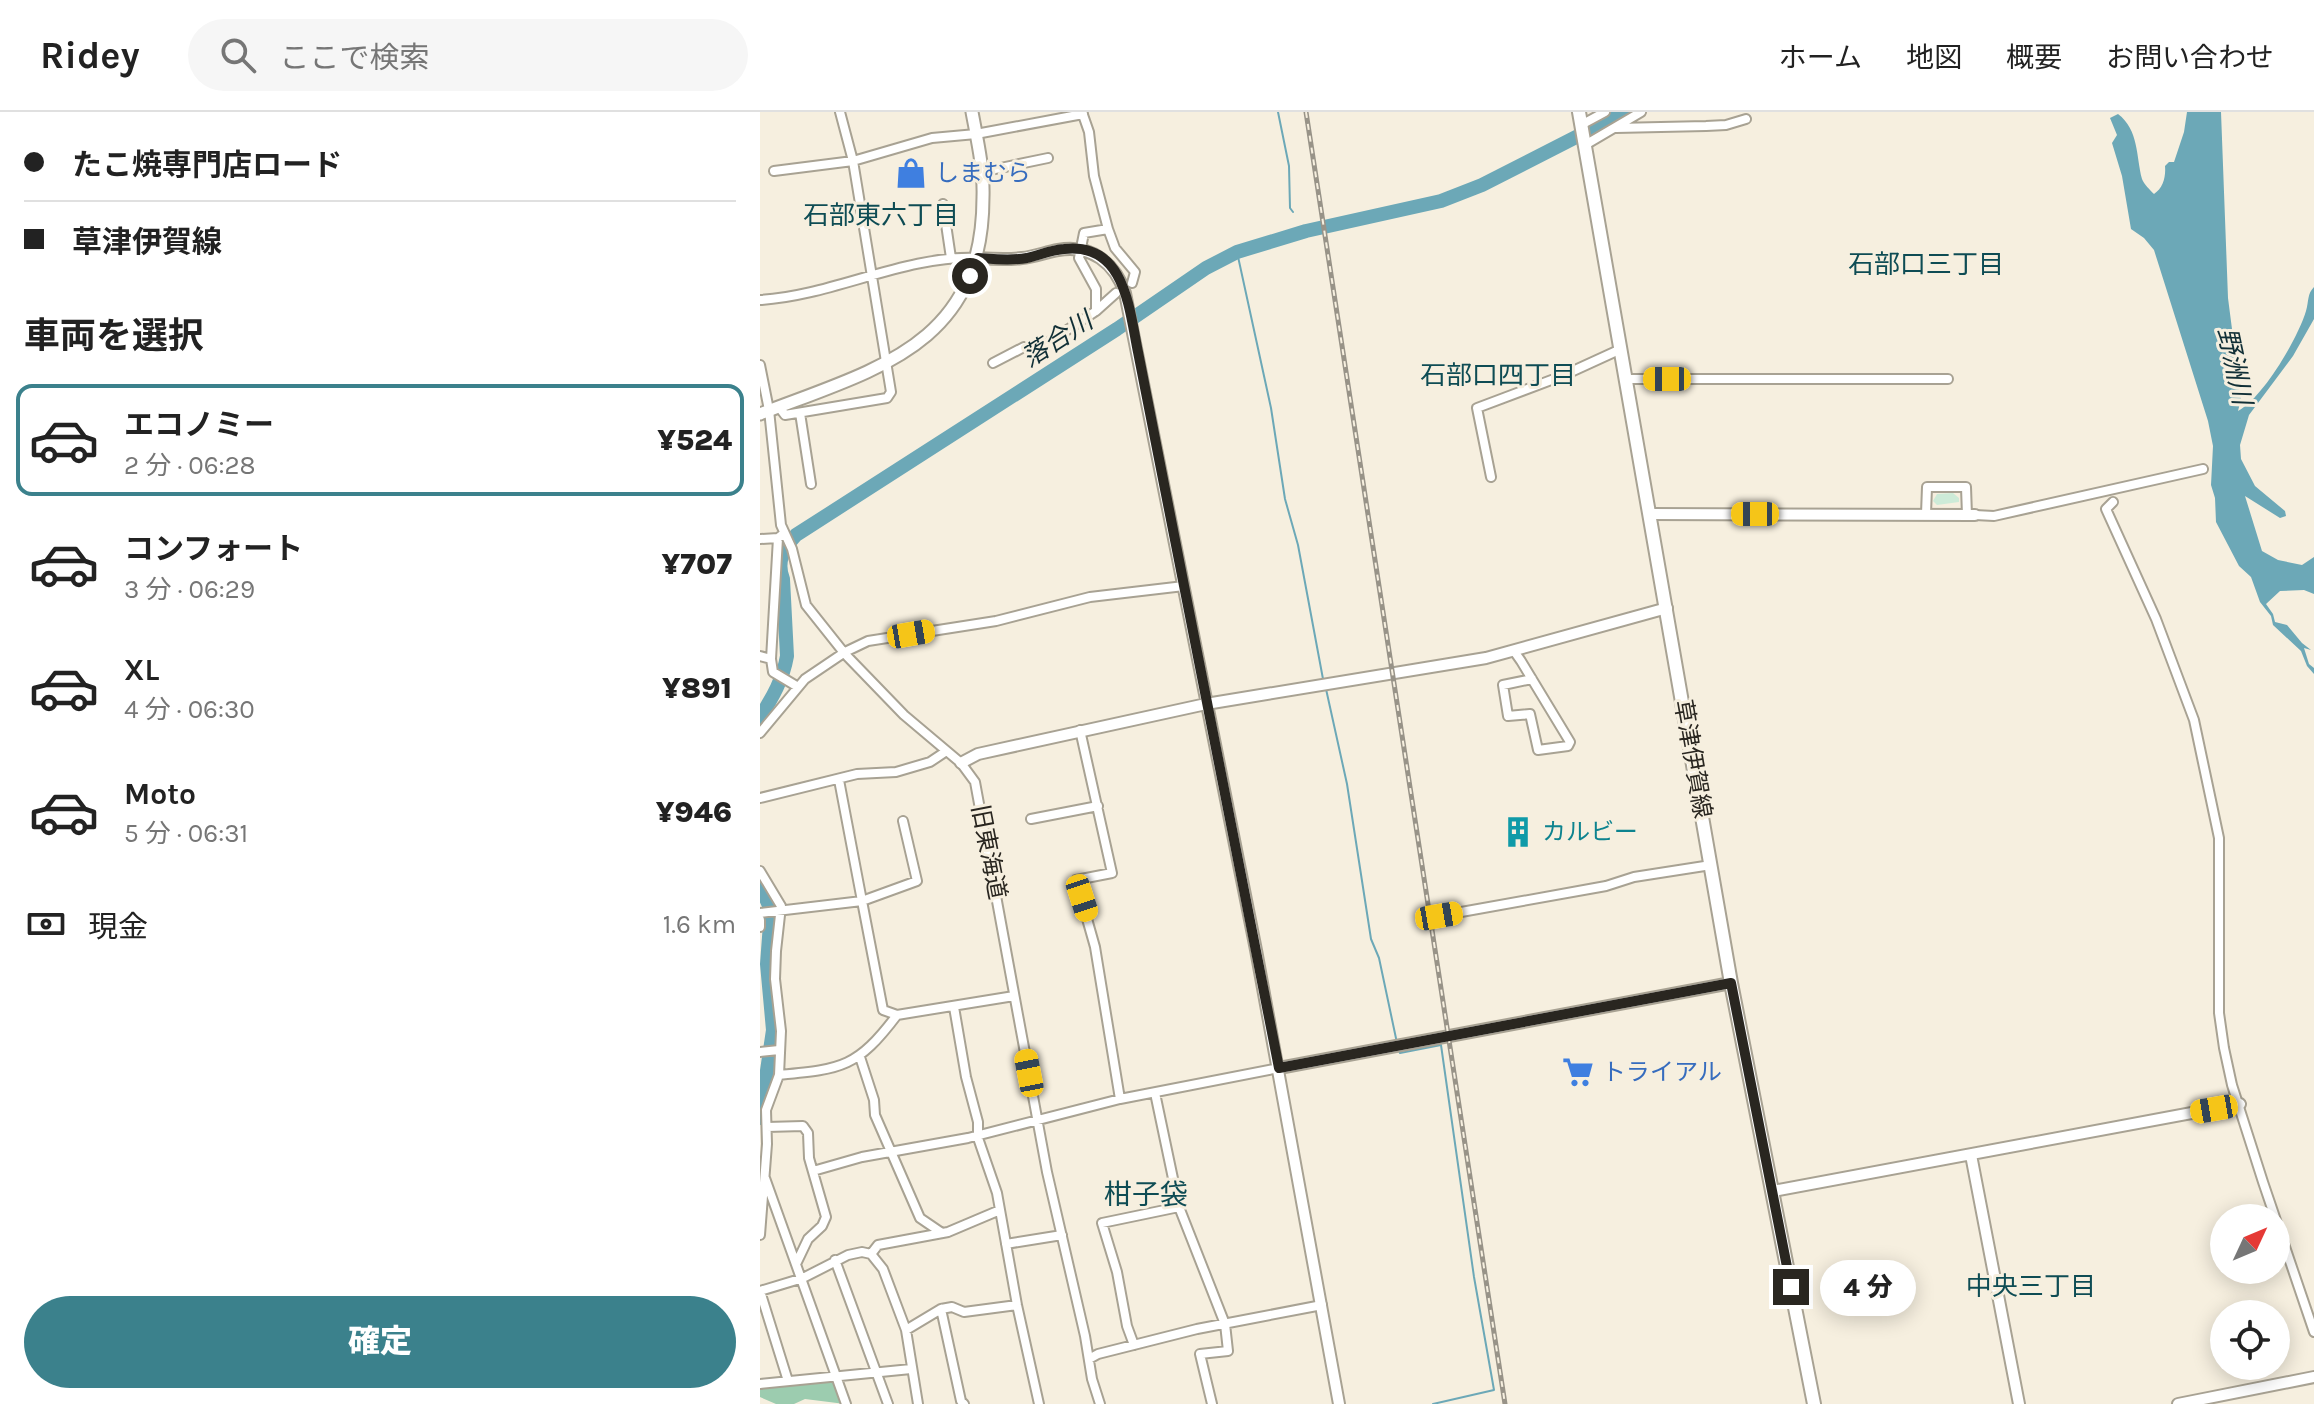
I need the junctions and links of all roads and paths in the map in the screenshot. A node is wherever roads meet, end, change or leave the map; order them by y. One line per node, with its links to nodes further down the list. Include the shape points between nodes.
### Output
1 (840, 112): 11 (street)
2 (972, 112): 9 (main road)
3 (1605, 112): 8 (street)
4 (1641, 112): 7 (street)
5 (1083, 113): 9 (street); 15 (street)
6 (1746, 119): 7 (street, via 1726,125)
7 (1616, 128): 8 (street)
8 (1582, 130): 24 (main road, 草津伊賀線)
9 (976, 134): 11 (street, via 932,138); 13 (main road)
10 (1048, 158): 13 (street)
11 (853, 161): 12 (street); 19 (street)
12 (774, 171)
13 (981, 172): 18 (main road)
14 (943, 204): 17 (street)
15 (1108, 229): 16 (street, via 1084,233); 20 (street, via 1115,248 1135,272)
16 (1081, 250): 18 (street, via 1007,260); 23 (street, via 1081,263 1096,289); 41 (street, via 1104,259 1117,272 1129,308)
17 (951, 258): 18 (street); 19 (street)
18 (978, 258): 25 (main road, via 962,295 944,319)
19 (873, 275): 22 (street); 25 (street)
20 (1132, 283)
21 (1116, 293): 23 (street)
22 (760, 300)
23 (1096, 311): 26 (street, via 1037,350 1024,347)
24 (1621, 349): 28 (main road, 草津伊賀線); 33 (street, via 1477,408)
25 (888, 363): 30 (main road); 31 (street, via 887,398)
26 (993, 363)
27 (760, 365): 30 (street, 旧東海道)
28 (1626, 379): 29 (street); 36 (main road, 草津伊賀線)
29 (1948, 379)
30 (769, 410): 31 (street); 39 (street, 旧東海道)
31 (800, 413): 34 (street)
32 (2203, 469): 38 (street, via 1994,516)
33 (1491, 477)
34 (811, 484)
35 (2113, 502): 79 (street, via 2106,509 2156,619 2194,720 2206,774 2219,838 2219,1013)
36 (1650, 514): 37 (street); 42 (main road, 草津伊賀線)
37 (1926, 514): 38 (street); 38 (street, via 1927,487 1966,487)
38 (1971, 515)
39 (783, 536): 40 (street); 44 (street, 旧東海道, via 792,549 806,605); 46 (street)
40 (760, 539)
41 (1184, 586): 44 (street, via 1090,597 996,621 868,641); 49 (street)
42 (1667, 608): 43 (street); 59 (main road, 草津伊賀線)
43 (1514, 651): 47 (street); 49 (street)
44 (845, 652): 48 (street); 52 (street, 旧東海道)
45 (760, 656): 46 (street)
46 (771, 659): 48 (street, via 773,672)
47 (1532, 679): 47 (street, via 1570,742 1568,746 1538,750 1530,714 1508,716 1503,685)
48 (798, 687): 51 (street)
49 (1206, 704): 50 (street); 74 (street)
50 (1080, 730): 53 (street, via 978,754); 56 (street)
51 (760, 733)
52 (945, 752): 53 (street, 旧東海道); 54 (street, via 896,772)
53 (961, 763): 68 (street, 旧東海道, via 975,782)
54 (839, 780): 55 (street); 61 (street)
55 (760, 798)
56 (1098, 806): 57 (street); 77 (street, via 1112,873 1076,880 1095,947)
57 (1031, 819)
58 (903, 821): 61 (street, via 917,881)
59 (1711, 865): 64 (street); 67 (main road, 草津伊賀線)
60 (760, 871): 62 (street)
61 (862, 901): 62 (street); 70 (street, via 883,1010)
62 (780, 911): 63 (street); 71 (street, via 775,965)
63 (760, 913)
64 (1439, 916)
65 (760, 920): 66 (street)
66 (760, 927)
67 (1731, 983): 74 (street); 87 (main road, 草津伊賀線)
68 (1014, 996): 69 (street); 80 (street, 旧東海道)
69 (954, 1007): 70 (street); 82 (street)
70 (897, 1015): 73 (street)
71 (779, 1050): 72 (street); 75 (street)
72 (760, 1052)
73 (860, 1057): 75 (street, via 821,1072); 83 (street)
74 (1279, 1068): 76 (street); 101 (street)
75 (779, 1075): 78 (street)
76 (1155, 1093): 77 (street); 89 (street)
77 (1120, 1099): 80 (street)
78 (764, 1104): 81 (street)
79 (2240, 1104): 84 (street); 105 (street)
80 (1037, 1119): 82 (street); 93 (street, 旧東海道)
81 (764, 1124): 85 (street, via 803,1126); 86 (street)
82 (978, 1135): 83 (street); 90 (street)
83 (890, 1153): 85 (street); 91 (street, via 920,1218)
84 (1971, 1155): 87 (street); 124 (street)
85 (813, 1171): 97 (street, via 826,1217)
86 (764, 1173): 88 (street); 97 (street)
87 (1773, 1191): 123 (main road, 草津伊賀線)
88 (761, 1202): 92 (street)
89 (1179, 1207): 103 (street); 106 (street, via 1102,1223)
90 (1000, 1210): 91 (street); 94 (street)
91 (942, 1233): 95 (street, via 878,1245)
92 (760, 1235)
93 (1062, 1235): 94 (street); 107 (street, 旧東海道)
94 (1006, 1244): 100 (street)
95 (871, 1254): 96 (street); 104 (street, via 883,1269)
96 (835, 1260): 98 (street); 109 (street)
97 (797, 1262): 98 (street)
98 (803, 1278): 99 (street); 110 (street)
99 (760, 1291): 112 (street)
100 (1017, 1305): 102 (street, via 964,1312); 119 (street)
101 (1322, 1305): 103 (street); 122 (street)
102 (941, 1309): 104 (street); 118 (street)
103 (1225, 1324): 106 (street); 121 (street, via 1228,1351 1200,1354)
104 (906, 1330): 108 (street)
105 (2314, 1332)
106 (1134, 1345): 107 (street)
107 (1089, 1359): 120 (street, 旧東海道)
108 (911, 1369): 109 (street); 117 (street)
109 (877, 1372): 110 (street); 116 (street)
110 (836, 1376): 112 (street); 115 (street)
111 (2314, 1377): 114 (street)
112 (788, 1381): 113 (street)
113 (760, 1384)
114 (2221, 1400): 125 (street)
115 (846, 1404)
116 (888, 1404)
117 (918, 1404)
118 (964, 1404)
119 (1039, 1404)
120 (1100, 1404)
121 (1212, 1404)
122 (1339, 1404)
123 (1814, 1404)
124 (2019, 1404)
125 (2178, 1404)

